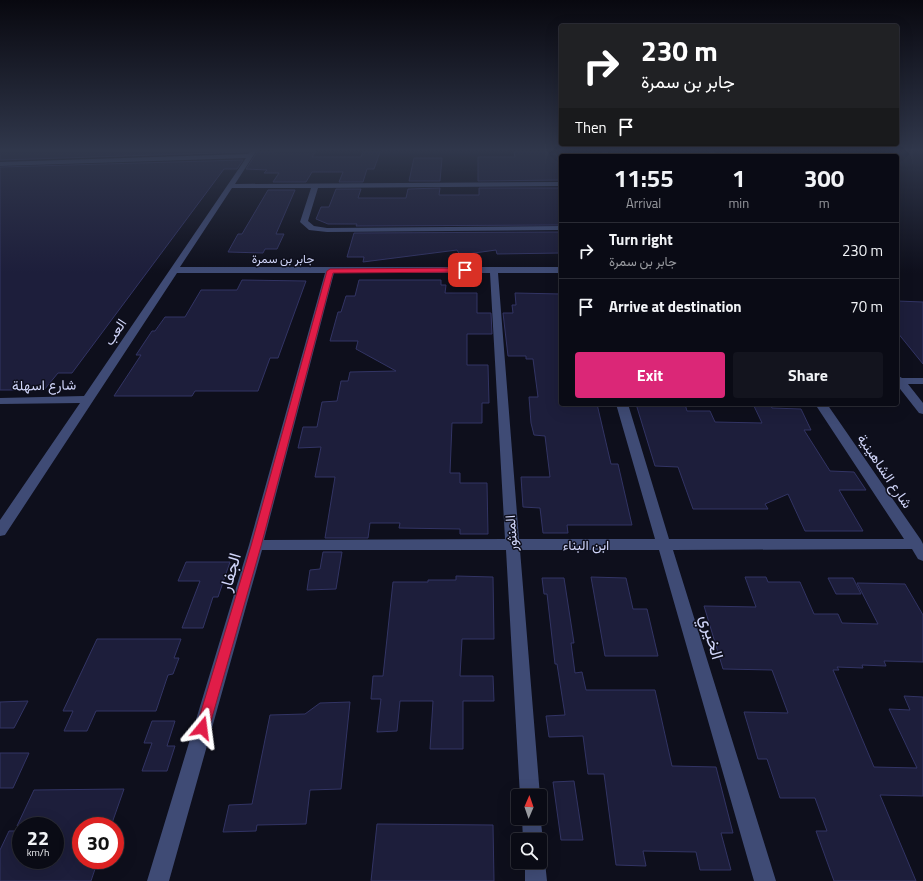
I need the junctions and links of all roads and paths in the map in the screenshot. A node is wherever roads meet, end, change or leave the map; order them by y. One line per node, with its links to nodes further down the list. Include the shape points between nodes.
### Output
1 (227, 191): 4 (street, العب)
2 (313, 191): 3 (street, via 304,222 312,228)
3 (559, 228)
4 (174, 270): 7 (street, جابر بن سمرة); 11 (street, العب)
5 (494, 270): 6 (street, جابر بن سمرة); 7 (street, جابر بن سمرة); 17 (street, المنثور)
6 (559, 270)
7 (330, 271): 19 (street, الجفار)
8 (899, 379): 10 (street)
9 (899, 380): 15 (street)
10 (923, 381)
11 (89, 399): 12 (street, شارع اسهلة); 16 (street, العب)
12 (0, 401)
13 (623, 406): 18 (street, الخيري)
14 (822, 406): 20 (street, شارع الشاهينية)
15 (923, 410)
16 (0, 531)
17 (512, 545): 18 (street, ابن البناء); 19 (street, ابن البناء); 21 (street, المنثور)
18 (665, 545): 20 (street, ابن البناء); 25 (street, الخيري)
19 (256, 546): 23 (street, الجفار)
20 (919, 550)
21 (529, 789)
22 (535, 869): 24 (street)
23 (158, 881)
24 (536, 881)
25 (765, 881)

